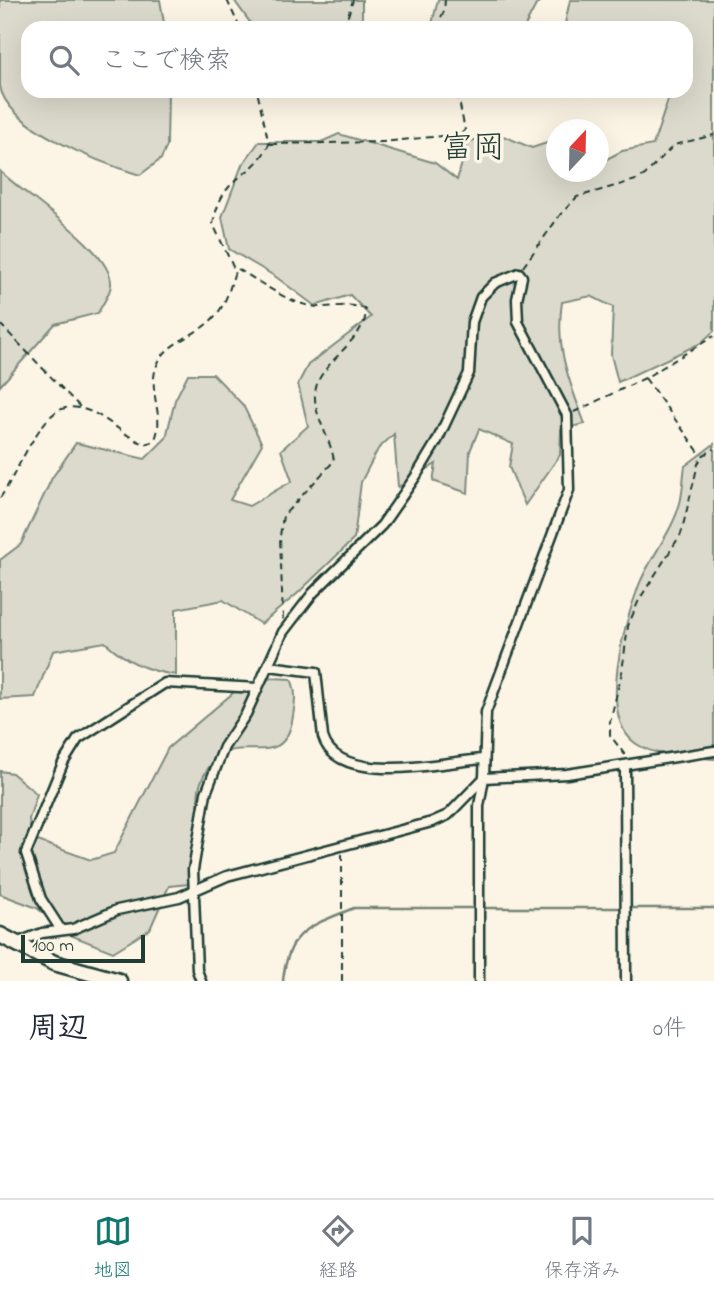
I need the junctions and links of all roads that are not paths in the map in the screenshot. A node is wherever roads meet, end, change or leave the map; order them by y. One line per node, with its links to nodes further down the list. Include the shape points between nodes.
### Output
1 (268, 666): 2 (street); 4 (street, via 316,672 323,737 339,756 374,768 402,770); 4 (street, via 283,632 313,593 400,502 437,441 469,373 472,322 481,298 495,283 519,273 517,322 567,415 569,490 495,682 484,726)
2 (258, 688): 7 (street, via 224,747 206,793 193,870); 8 (street, via 165,683 78,738 26,853 41,899)
3 (714, 751): 5 (street)
4 (484, 759): 6 (street)
5 (625, 767): 6 (street); 14 (street)
6 (484, 778): 7 (street, via 448,815 227,876 198,886); 13 (street, via 479,806)
7 (194, 892): 8 (street, via 117,910); 12 (street)
8 (61, 930): 10 (street)
9 (0, 935): 10 (highway)
10 (14, 944): 11 (highway, via 54,963)
11 (119, 981)
12 (201, 981)
13 (479, 981)
14 (626, 981)

